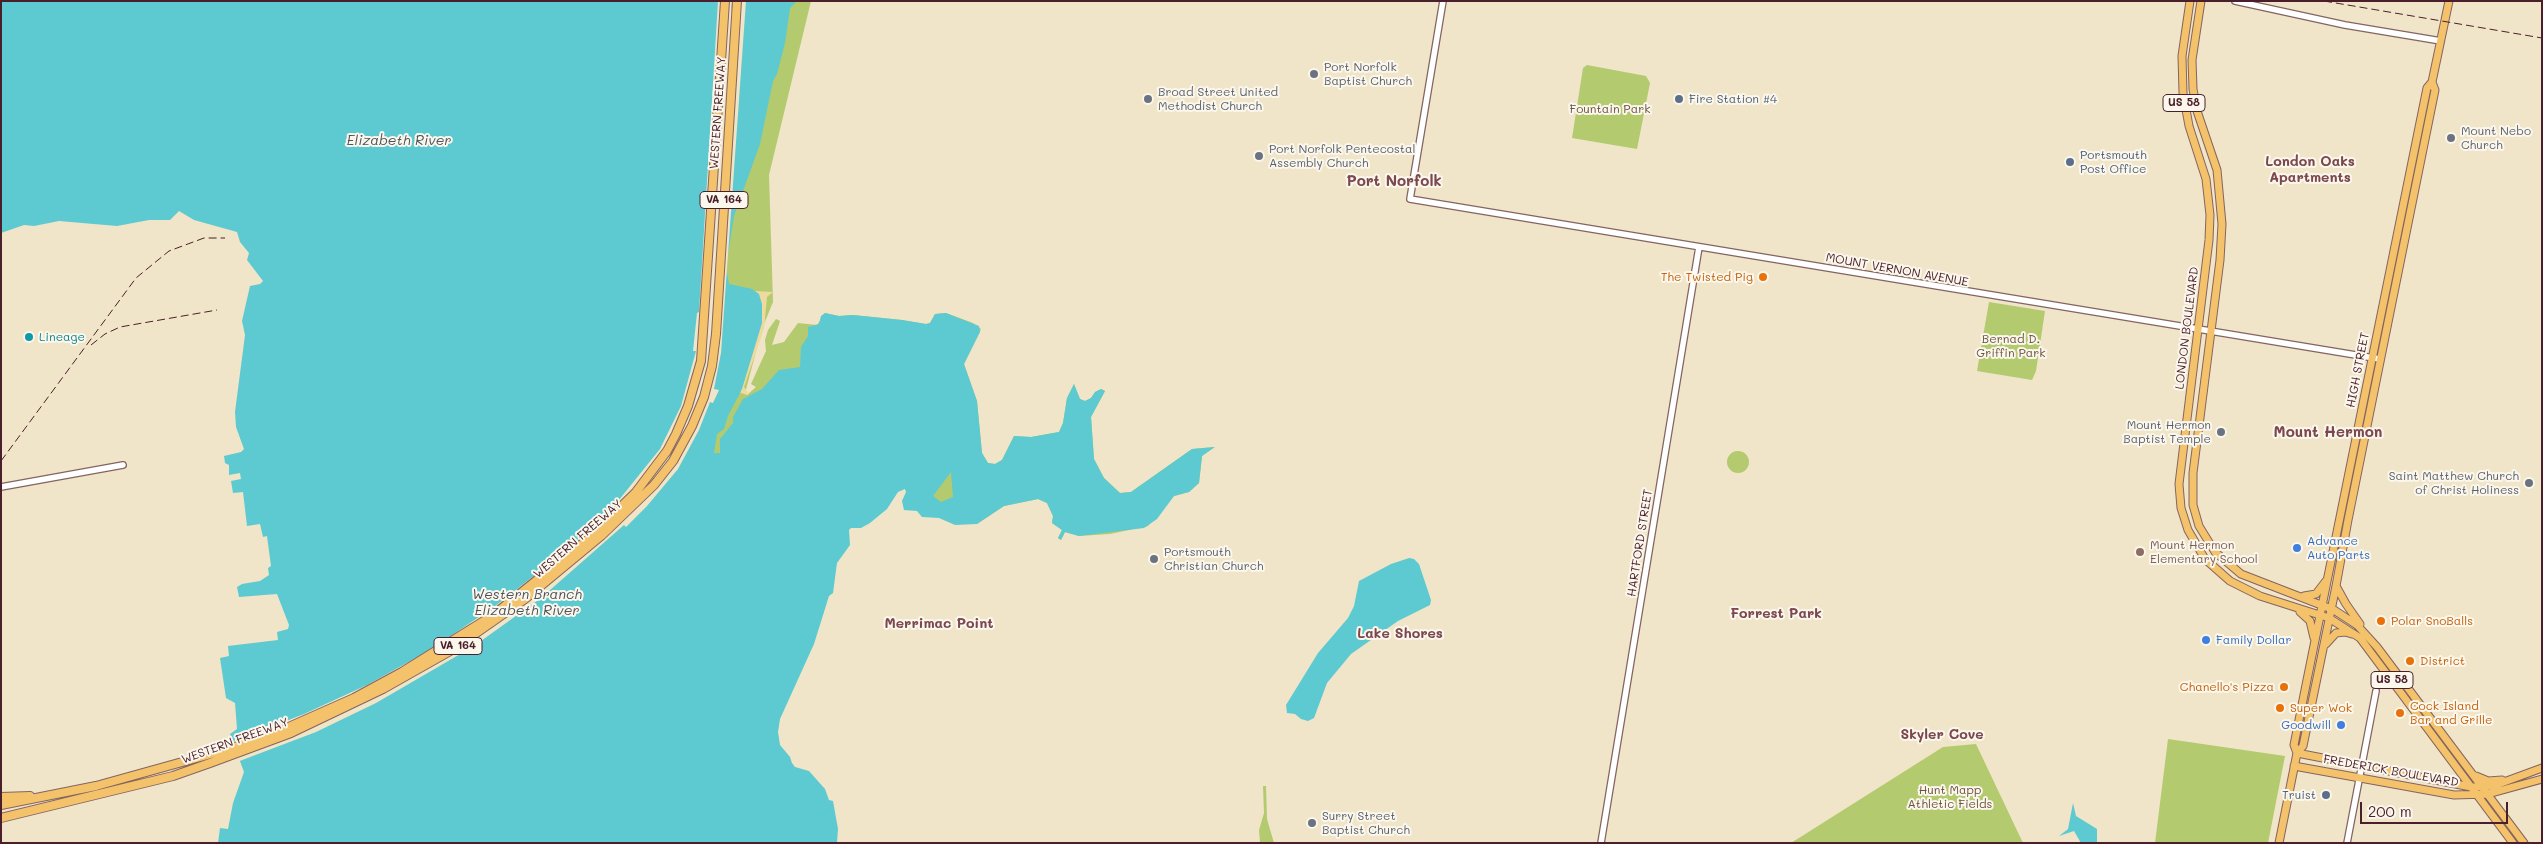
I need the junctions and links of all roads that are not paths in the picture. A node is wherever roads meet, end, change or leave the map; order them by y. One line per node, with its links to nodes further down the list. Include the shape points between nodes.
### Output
1 (725, 1): 39 (highway, WESTERN FREEWAY / VA 164, via 701,362 688,406 667,451 653,471 587,540 492,616 394,677 320,714 238,746)
2 (738, 1): 46 (highway, WESTERN FREEWAY / VA 164, via 714,350 697,416 673,461 645,495 580,555 525,599 452,650 330,716 186,772)
3 (1443, 1): 10 (street, MOUNT VERNON AVENUE, via 1410,199)
4 (2190, 1): 11 (main road, LONDON BOULEVARD / US 58, via 2181,64 2183,93 2189,126 2206,179 2210,215)
5 (2201, 1): 12 (main road, LONDON BOULEVARD / US 58, via 2192,60 2193,89 2217,170 2222,215 2220,260)
6 (2236, 1): 8 (street, via 2345,25)
7 (2449, 1): 8 (main road, HIGH STREET)
8 (2441, 41): 9 (main road, HIGH STREET)
9 (2432, 82): 13 (main road, HIGH STREET, via 2427,88); 14 (main road, HIGH STREET, via 2435,90)
10 (1700, 247): 11 (street, MOUNT VERNON AVENUE); 47 (street, HARTFORD STREET)
11 (2198, 329): 12 (street, MOUNT VERNON AVENUE); 20 (main road, LONDON BOULEVARD / US 58, via 2179,484 2184,520 2199,550 2222,576 2248,591)
12 (2210, 332): 13 (street, MOUNT VERNON AVENUE); 19 (main road, LONDON BOULEVARD / US 58, via 2192,473 2196,516 2210,545 2232,568)
13 (2372, 358): 14 (street, MOUNT VERNON AVENUE); 17 (main road, HIGH STREET)
14 (2380, 359): 18 (main road, HIGH STREET)
15 (123, 465): 16 (street)
16 (1, 487)
17 (2330, 574): 19 (main road, via 2316,594); 21 (main road, HIGH STREET)
18 (2336, 586): 22 (main road, HIGH STREET); 25 (main road)
19 (2295, 595): 21 (main road, US 58)
20 (2288, 605): 23 (main road, US 58); 27 (main road, via 2307,617 2312,625)
21 (2323, 605): 22 (main road, US 58); 23 (main road, HIGH STREET)
22 (2331, 609): 24 (main road, HIGH STREET); 25 (main road, US 58, via 2347,618)
23 (2320, 616): 24 (main road, US 58); 27 (main road, HIGH STREET)
24 (2329, 618): 25 (main road, US 58); 26 (main road, HIGH STREET)
25 (2362, 636): 26 (main road, via 2336,633); 33 (main road, US 58); 37 (main road, US 58)
26 (2322, 649): 29 (main road, HIGH STREET, via 2303,746)
27 (2312, 654): 29 (main road, HIGH STREET, via 2294,745)
28 (2376, 691): 31 (street)
29 (2297, 753): 30 (main road, HIGH STREET); 31 (main road, FREDERICK BOULEVARD)
30 (2294, 766): 34 (main road, FREDERICK BOULEVARD); 48 (main road, HIGH STREET)
31 (2362, 766): 34 (street); 37 (main road, FREDERICK BOULEVARD)
32 (2542, 768): 35 (main road, FREDERICK BOULEVARD)
33 (2474, 775): 35 (main road, via 2488,781); 38 (main road, US 58)
34 (2360, 778): 40 (main road, FREDERICK BOULEVARD); 49 (street)
35 (2514, 779): 38 (main road, FREDERICK BOULEVARD)
36 (2542, 779): 41 (main road, FREDERICK BOULEVARD)
37 (2471, 787): 38 (main road, FREDERICK BOULEVARD); 42 (main road, US 58)
38 (2483, 787): 41 (main road, US 58)
39 (59, 794): 43 (highway); 44 (highway, WESTERN FREEWAY / VA 164)
40 (2449, 794): 42 (main road, FREDERICK BOULEVARD); 45 (main road, via 2475,800)
41 (2488, 794): 42 (main road, FREDERICK BOULEVARD); 51 (main road, US 58)
42 (2477, 795): 45 (main road, US 58)
43 (1, 797)
44 (1, 805)
45 (2485, 806): 50 (main road, US 58)
46 (1, 818)
47 (1601, 843)
48 (2280, 843)
49 (2347, 843)
50 (2513, 843)
51 (2524, 843)

